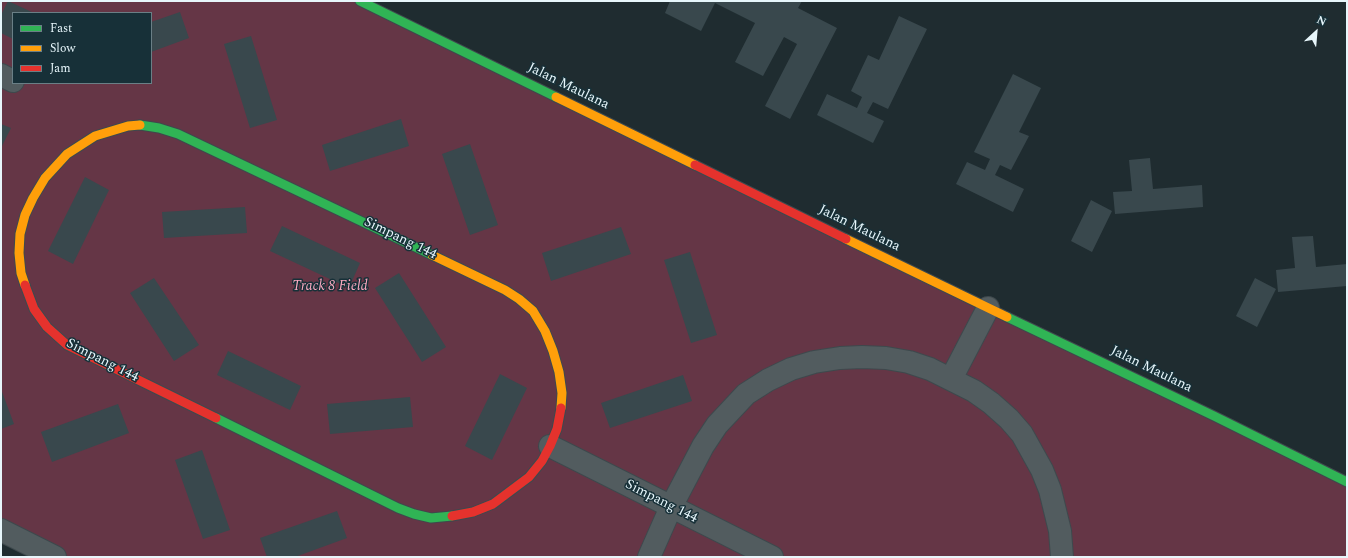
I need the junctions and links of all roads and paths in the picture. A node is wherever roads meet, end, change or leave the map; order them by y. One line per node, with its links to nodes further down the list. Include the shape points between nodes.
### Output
1 (360, 1): 4 (street, Jalan Maulana)
2 (1, 75): 3 (street)
3 (12, 81)
4 (988, 308): 5 (street); 7 (street, Jalan Maulana)
5 (951, 379): 8 (street, via 909,362 886,358 840,358 791,369 746,394 721,420 700,452); 13 (street, via 974,390 991,403 1022,434 1050,490 1060,531)
6 (550, 446): 6 (street, Simpang 144, via 561,412 559,372 545,331 533,311 519,299 311,196 178,134 140,125 95,136 55,165 41,184 25,215 20,234 21,273 34,309 47,327 67,346 398,508 431,518 473,512 493,504 529,477); 8 (street, Simpang 144)
7 (1347, 482)
8 (671, 507): 11 (street); 12 (street, Simpang 144)
9 (1, 530): 10 (street)
10 (55, 557)
11 (649, 557)
12 (772, 557)
13 (1062, 557)

